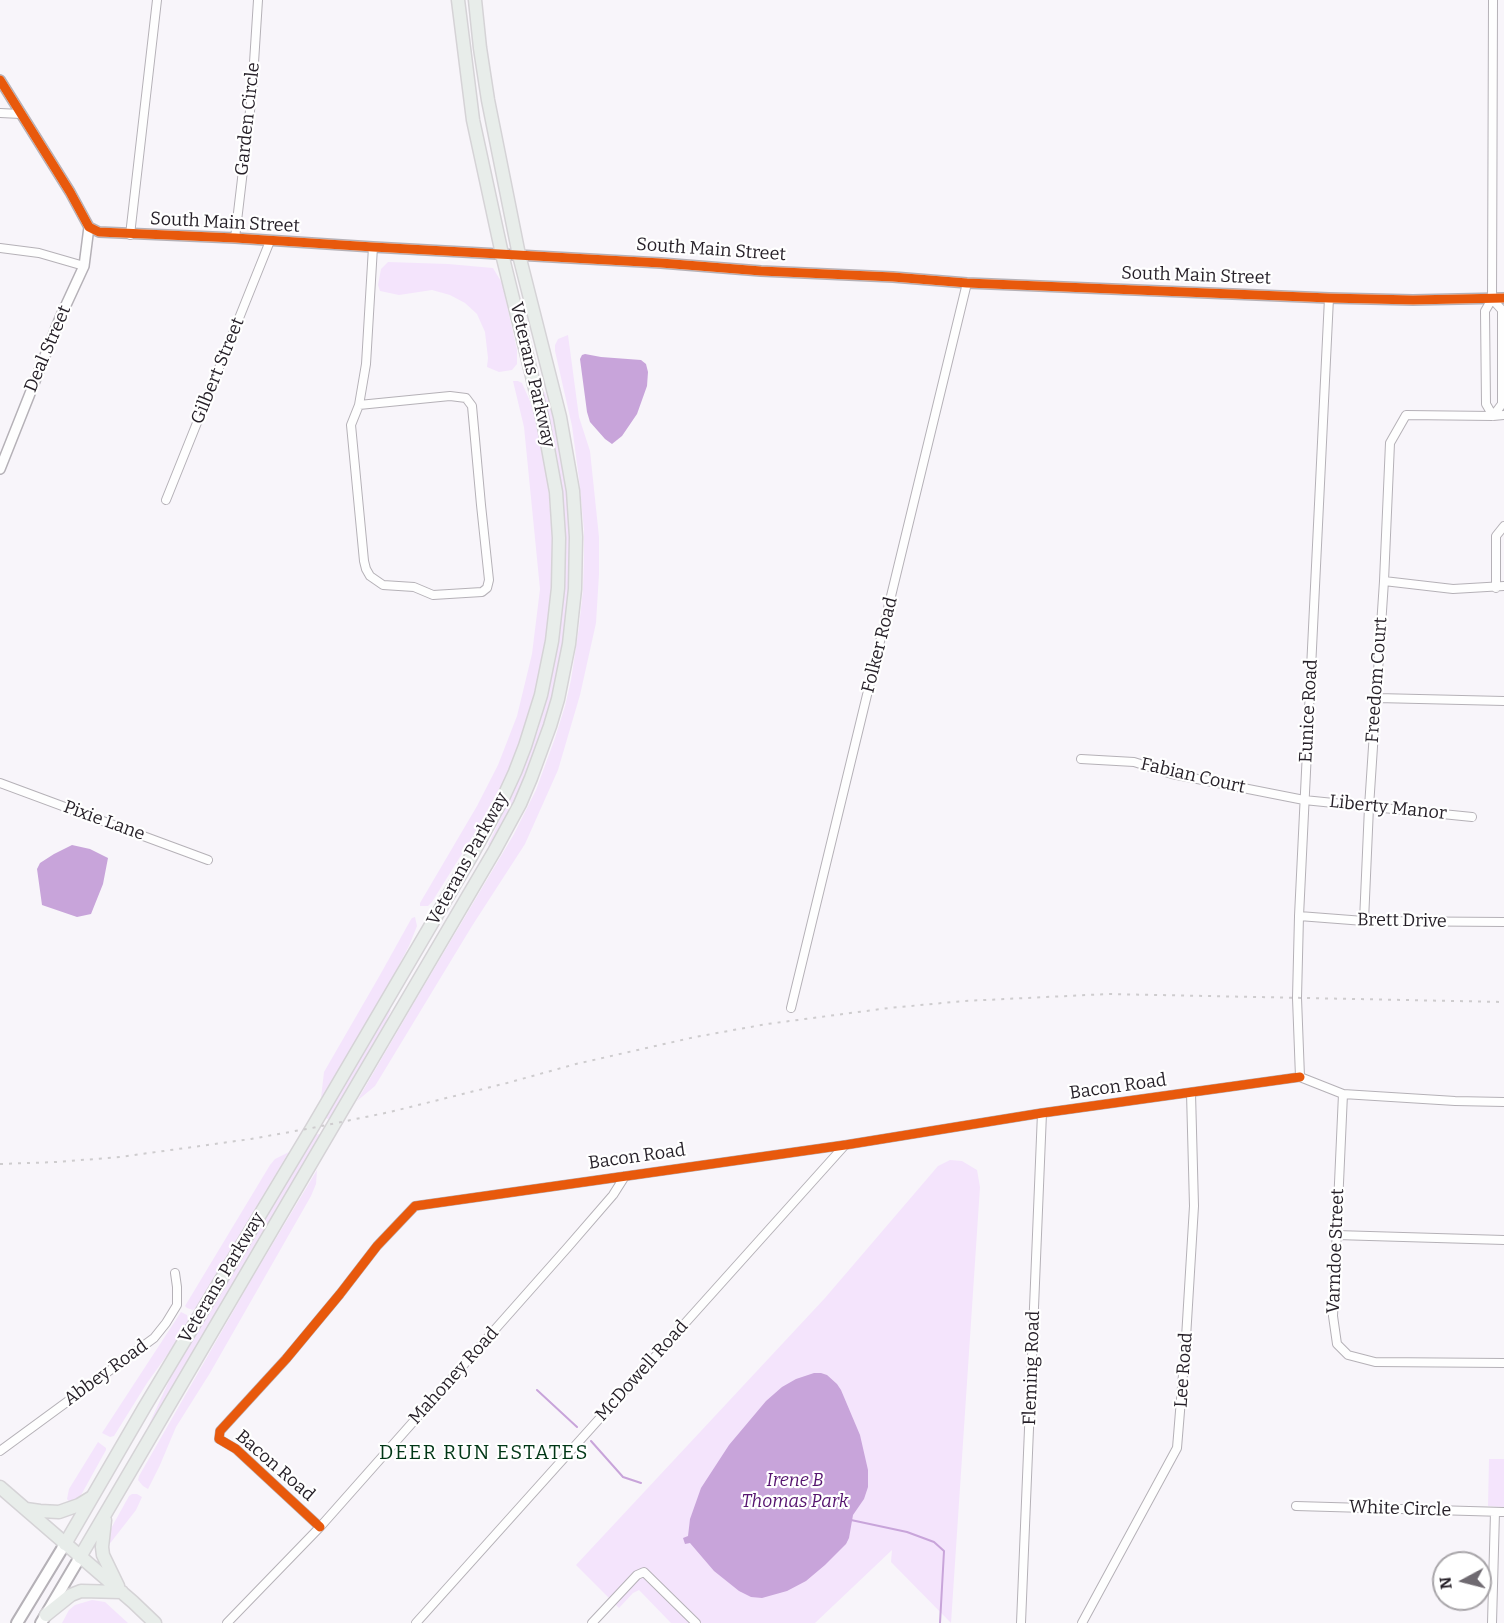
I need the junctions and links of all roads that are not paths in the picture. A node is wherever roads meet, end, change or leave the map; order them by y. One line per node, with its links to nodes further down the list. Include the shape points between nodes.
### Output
1 (157, 0): 10 (street)
2 (258, 0): 11 (street, Garden Circle, via 252,94)
3 (458, 0): 15 (main road, Veterans Parkway, via 473,120)
4 (475, 0): 16 (main road, Veterans Parkway, via 488,100)
5 (1493, 0): 21 (street)
6 (0, 80): 8 (street)
7 (0, 113): 8 (street)
8 (21, 114): 9 (street)
9 (89, 228): 10 (street, South Main Street); 17 (street, Deal Street)
10 (130, 235): 11 (street, South Main Street)
11 (235, 238): 12 (street, South Main Street)
12 (270, 241): 13 (street, South Main Street); 26 (street, Gilbert Street)
13 (373, 247): 15 (street, South Main Street); 22 (street, via 366,364)
14 (0, 248): 17 (street, via 39,252)
15 (502, 254): 16 (street, South Main Street); 55 (main road, Veterans Parkway, via 547,437 558,515 556,615 534,721 504,796 472,855)
16 (519, 255): 18 (street, South Main Street); 59 (main road, Veterans Parkway, via 562,425 575,514 573,616 550,726 524,795 495,850)
17 (84, 266): 25 (street, Deal Street)
18 (967, 283): 19 (street, South Main Street); 41 (street, Folker Road)
19 (1329, 298): 21 (street, South Main Street); 34 (street, Eunice Road)
20 (1504, 298): 21 (street, South Main Street)
21 (1492, 299): 24 (street, via 1485,312 1486,404); 24 (street, via 1502,310 1502,404)
22 (359, 405): 22 (street, via 351,425 364,561 370,576 384,585 414,587 433,596 482,592 489,580 471,406 466,398 450,396)
23 (1504, 415): 24 (street)
24 (1493, 416): 28 (street, Freedom Court, via 1406,415 1390,443)
25 (0, 469)
26 (166, 500)
27 (1504, 526): 29 (street, via 1496,536)
28 (1384, 581): 29 (street, via 1453,589); 30 (street, Freedom Court)
29 (1500, 587)
30 (1377, 698): 31 (street); 35 (street, Freedom Court)
31 (1504, 702)
32 (1081, 759): 34 (street, Fabian Court, via 1134,762 1172,774)
33 (0, 783): 37 (street, Pixie Lane)
34 (1305, 800): 35 (street, Liberty Manor); 38 (street, Eunice Road)
35 (1369, 807): 36 (street, Liberty Manor); 39 (street, Freedom Court)
36 (1472, 817)
37 (208, 860)
38 (1299, 916): 39 (street, Brett Drive); 42 (street, Eunice Road)
39 (1364, 921): 40 (street, Brett Drive)
40 (1504, 922)
41 (791, 1008)
42 (1300, 1077): 43 (street, Bacon Road); 44 (street)
43 (1191, 1093): 46 (street, Bacon Road); 72 (street, Lee Road, via 1194,1206 1177,1448)
44 (1344, 1094): 45 (street); 49 (street, Varndoe Street)
45 (1504, 1102)
46 (1042, 1113): 47 (street, Bacon Road); 71 (street, Fleming Road)
47 (845, 1145): 48 (street, Bacon Road); 69 (street, McDowell Road)
48 (625, 1176): 60 (street, Mahoney Road, via 568,1247); 60 (street, Bacon Road, via 415,1206 377,1246 286,1359 220,1431 219,1439 236,1449)
49 (1336, 1235): 50 (street); 52 (street, Varndoe Street, via 1333,1316 1337,1344 1348,1355 1375,1362)
50 (1504, 1240)
51 (175, 1273): 53 (street, Abbey Road, via 177,1305 154,1338)
52 (1504, 1363)
53 (0, 1451)
54 (0, 1487): 57 (main road)
55 (93, 1496): 57 (main road, via 59,1512); 61 (main road, Veterans Parkway)
56 (1296, 1506): 58 (street, White Circle)
57 (25, 1509): 61 (main road)
58 (1500, 1512): 73 (street)
59 (107, 1513): 62 (main road, Veterans Parkway); 63 (main road, via 103,1554)
60 (320, 1527): 68 (street, Mahoney Road)
61 (65, 1544): 62 (main road); 67 (main road, Veterans Parkway)
62 (80, 1557): 63 (main road); 64 (main road, Veterans Parkway)
63 (122, 1592): 64 (main road, via 81,1591); 65 (main road)
64 (43, 1619)
65 (152, 1620)
66 (596, 1622): 70 (street, via 644,1572)
67 (17, 1623)
68 (227, 1623)
69 (416, 1623)
70 (696, 1623)
71 (1021, 1623)
72 (1082, 1623)
73 (1492, 1623)

